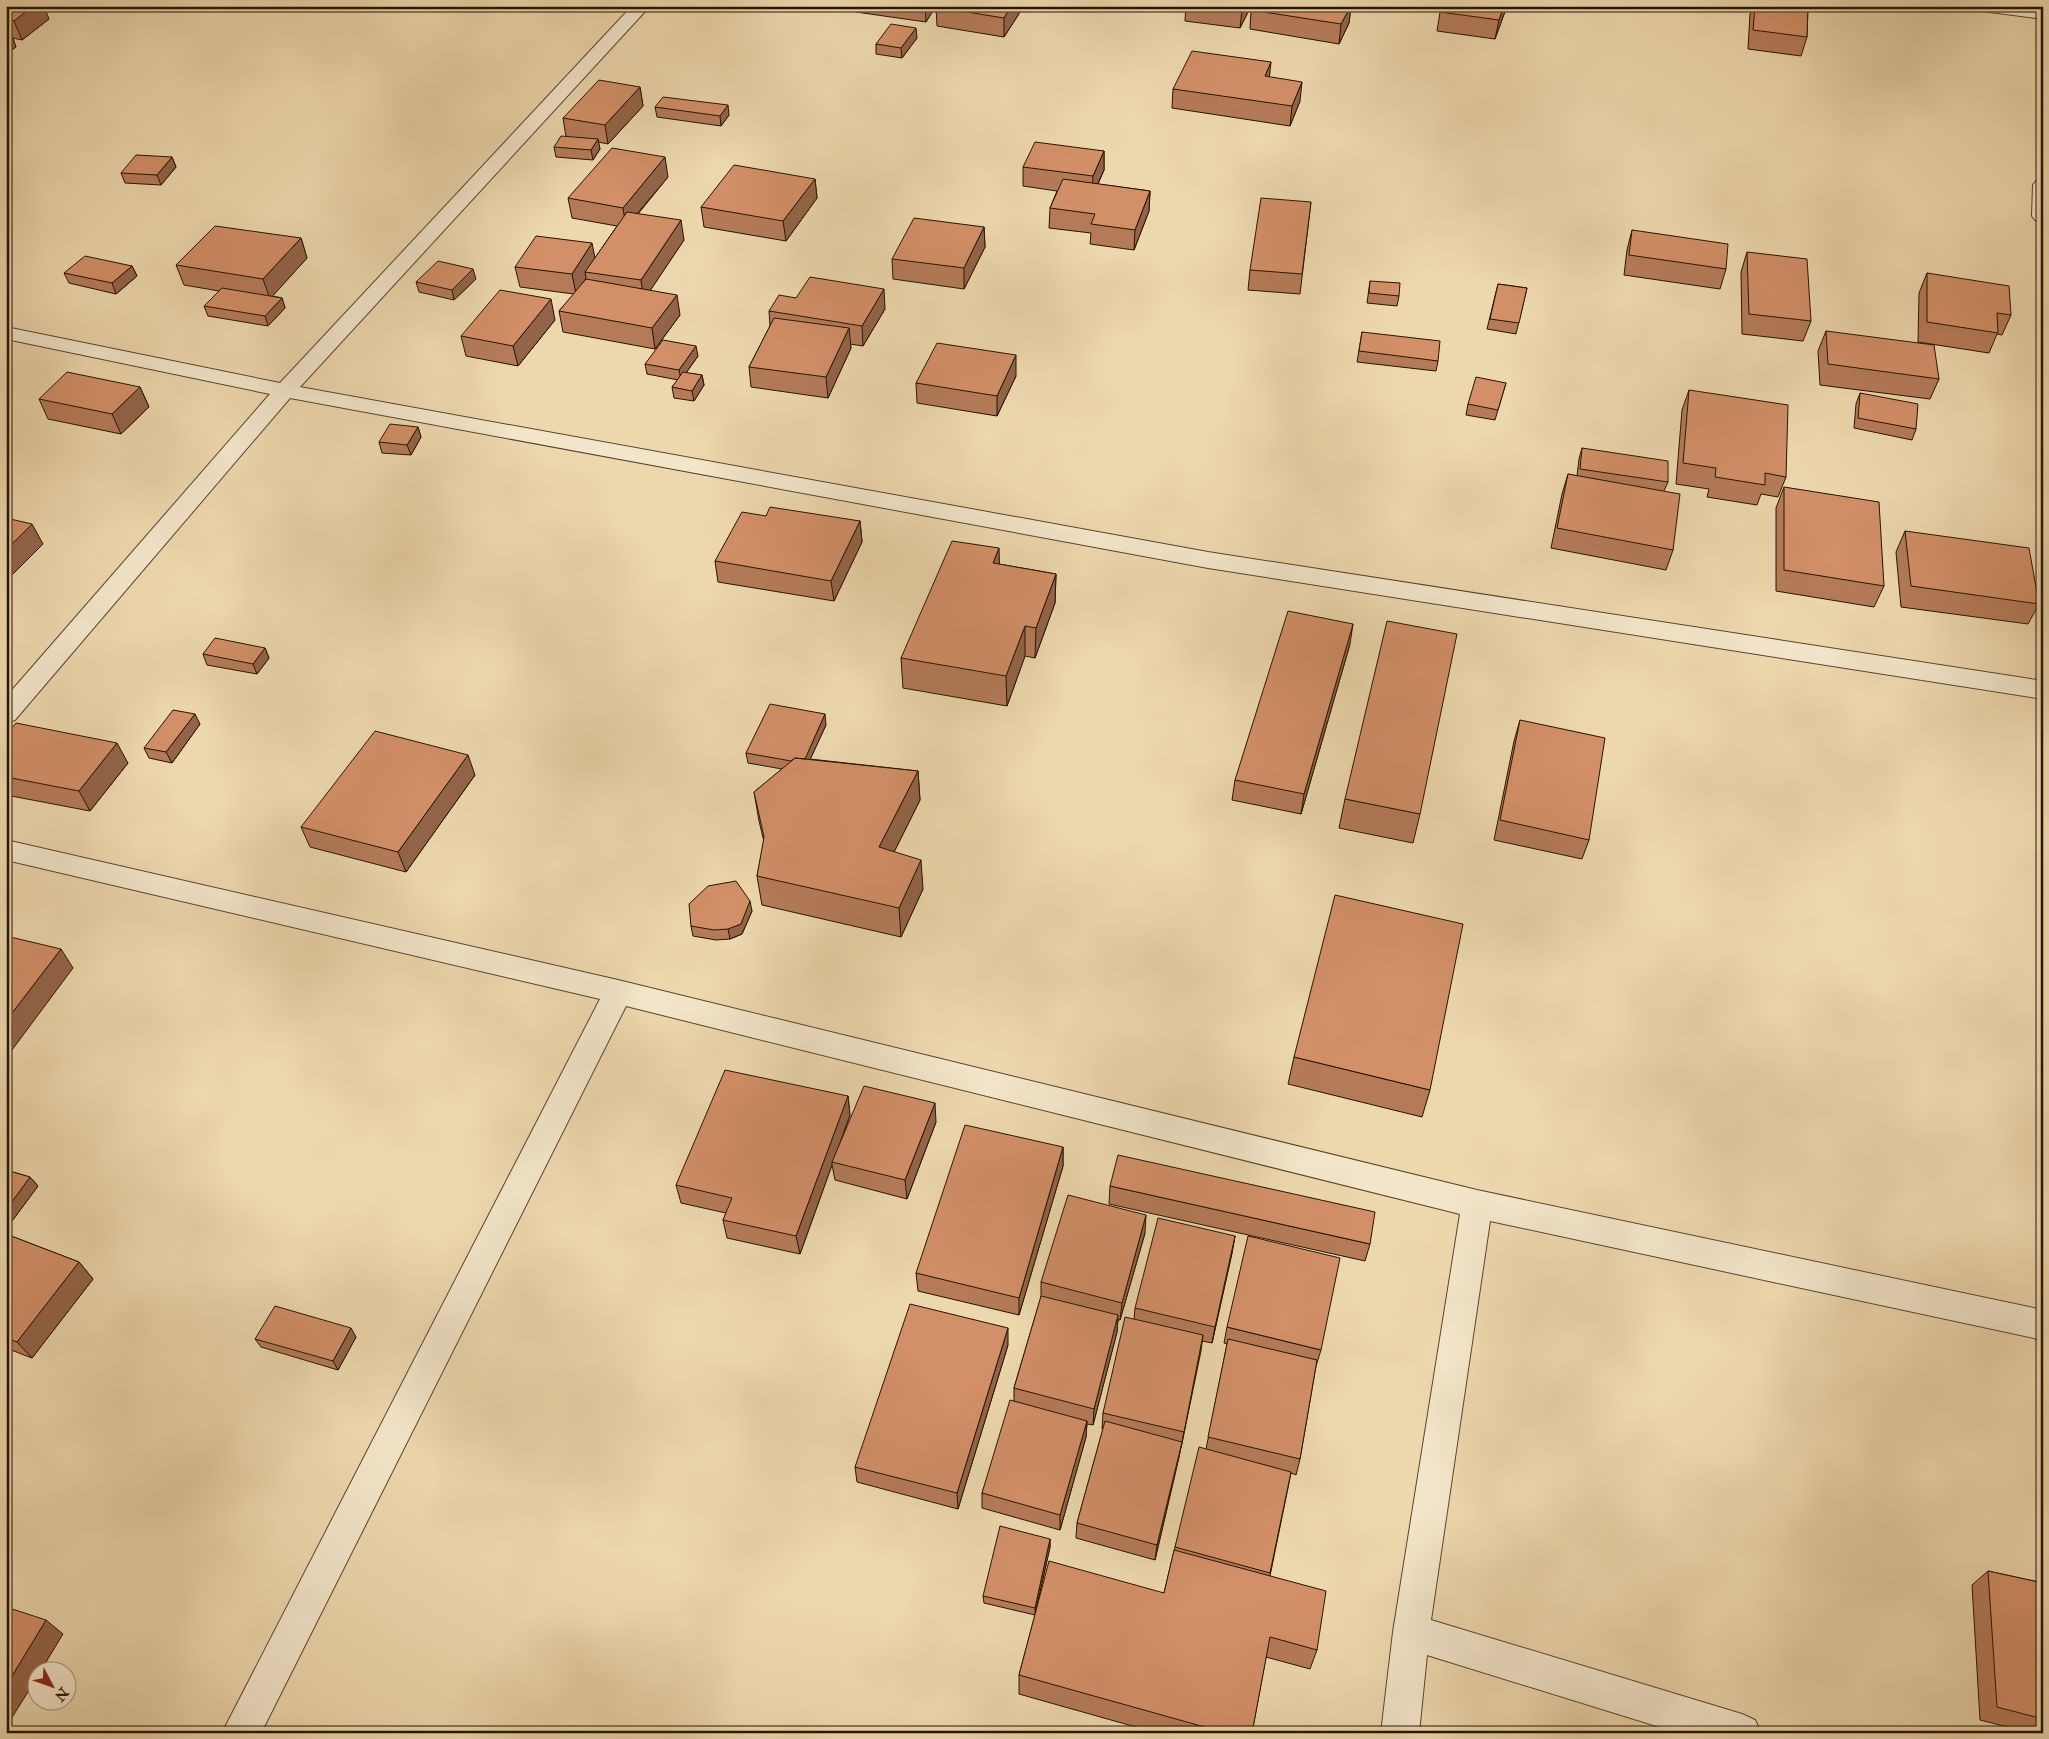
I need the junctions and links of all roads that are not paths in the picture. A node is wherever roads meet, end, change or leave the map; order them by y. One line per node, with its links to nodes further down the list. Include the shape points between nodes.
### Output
1 (642, 6): 7 (street)
2 (1982, 6): 3 (street)
3 (2043, 14)
4 (2043, 184): 5 (street)
5 (2042, 216)
6 (6, 333): 7 (street)
7 (285, 391): 8 (street, via 1208,560); 9 (street)
8 (2043, 690)
9 (6, 714)
10 (6, 850): 11 (street)
11 (618, 992): 12 (street); 15 (street)
12 (1477, 1204): 13 (street); 14 (street)
13 (2043, 1325)
14 (1411, 1632): 16 (street); 17 (street)
15 (241, 1733)
16 (1400, 1733)
17 (1742, 1733)

